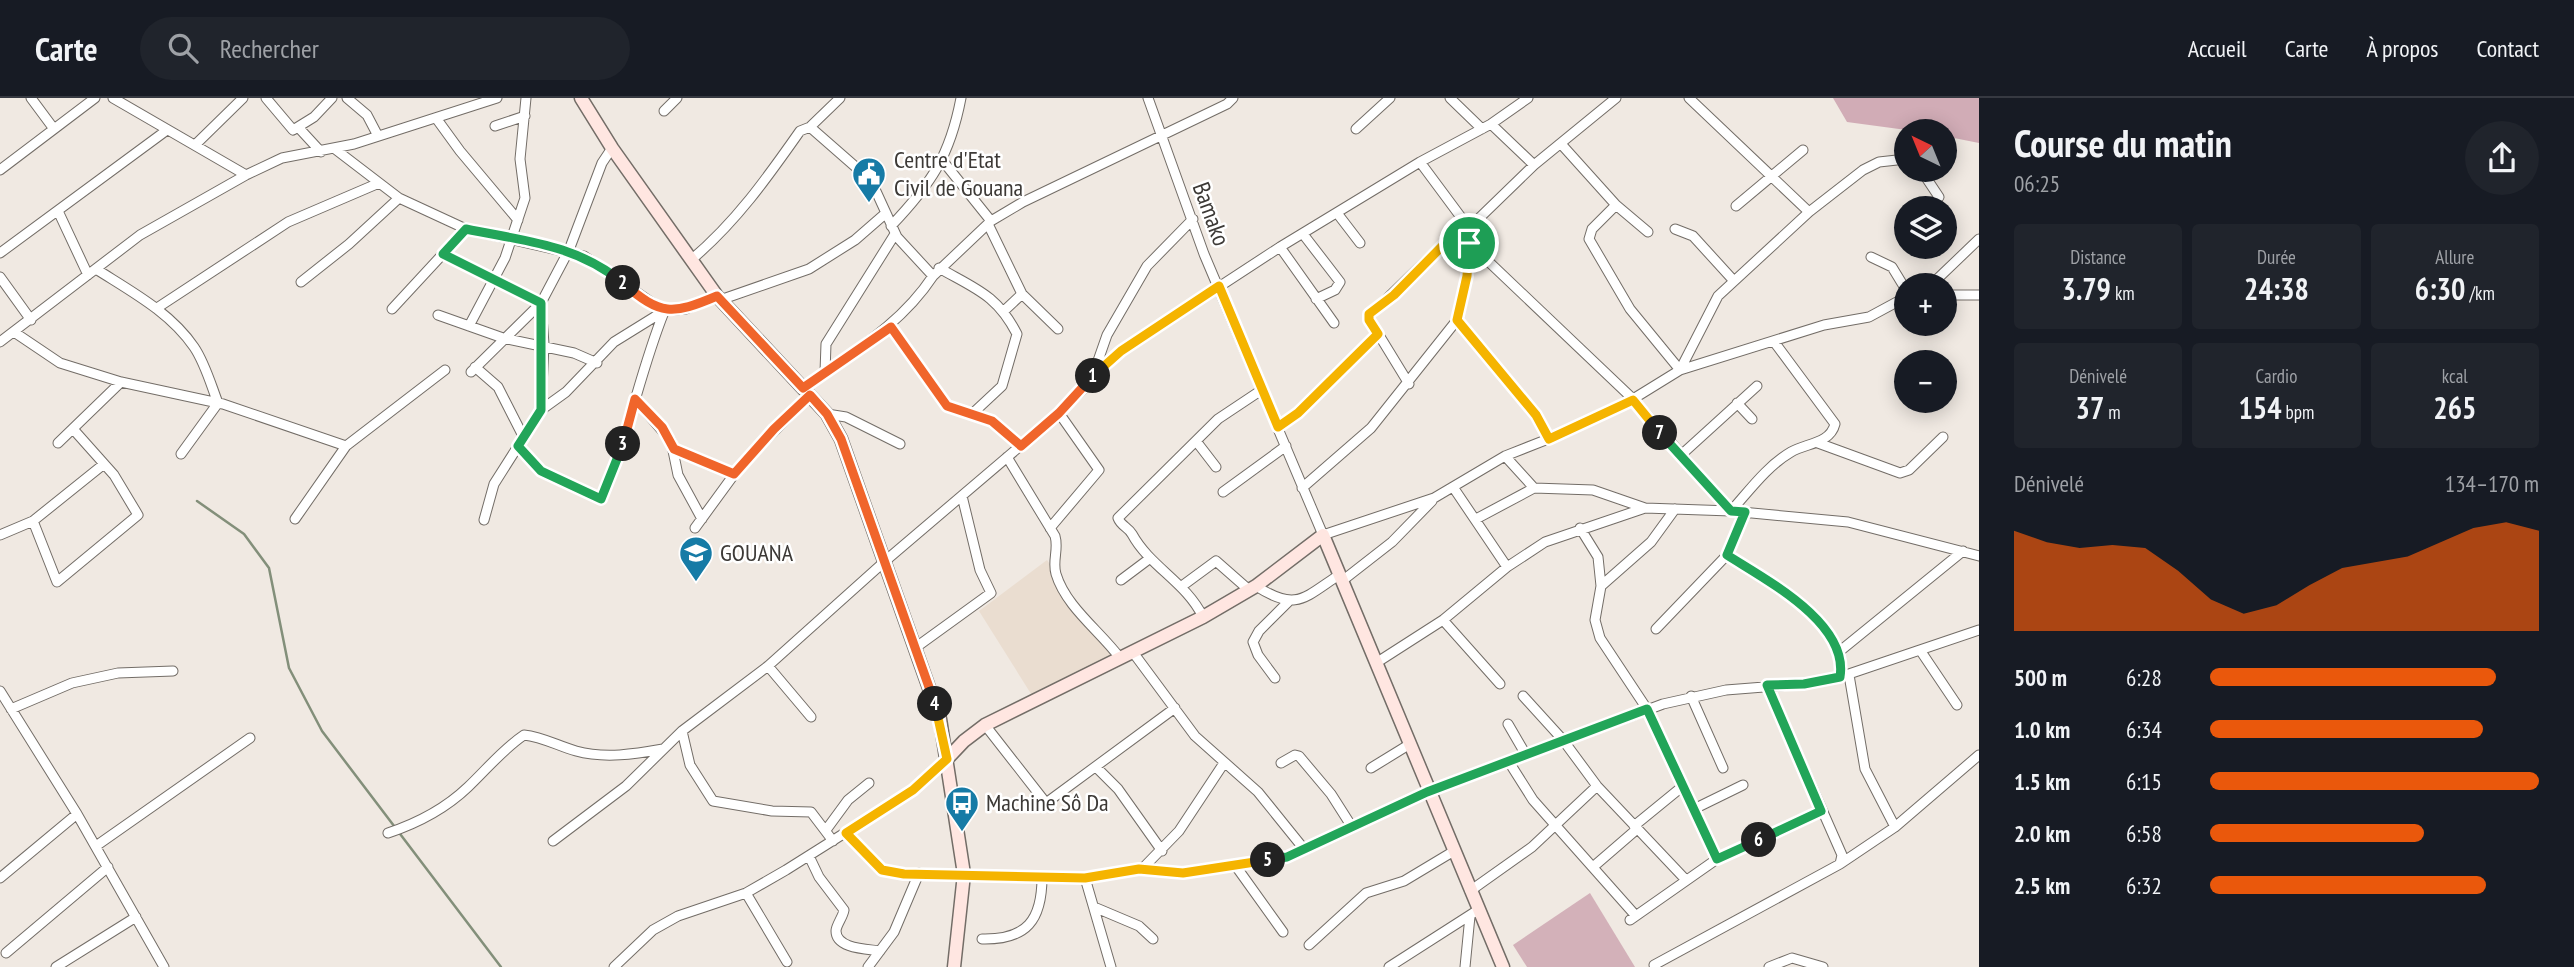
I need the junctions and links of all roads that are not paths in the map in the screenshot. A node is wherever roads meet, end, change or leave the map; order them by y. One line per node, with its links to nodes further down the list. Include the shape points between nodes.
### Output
1 (31, 98): 28 (street)
2 (95, 98): 28 (street)
3 (114, 98): 29 (street)
4 (243, 98): 33 (street)
5 (266, 98): 25 (street, via 293,130)
6 (347, 98): 31 (street, via 367,115)
7 (497, 98): 23 (street)
8 (526, 98): 22 (street)
9 (581, 98): 35 (street)
10 (677, 98): 21 (street)
11 (840, 98): 26 (street)
12 (961, 98): 39 (street)
13 (1148, 98): 32 (street, Bamako)
14 (1233, 98): 32 (street)
15 (1390, 98): 30 (street)
16 (1450, 98): 27 (street)
17 (1528, 98): 27 (street)
18 (1616, 98): 34 (street)
19 (1689, 98): 45 (street)
20 (330, 99): 25 (street)
21 (664, 111)
22 (525, 116): 24 (street); 55 (street, via 520,159 525,198)
23 (436, 118): 31 (street); 55 (street)
24 (495, 126)
25 (298, 127): 38 (street)
26 (810, 127): 53 (street, via 858,169 875,189); 72 (street, via 800,131 724,232)
27 (1487, 127): 41 (street); 42 (street)
28 (54, 130): 43 (street)
29 (167, 130): 33 (street); 50 (street)
30 (1356, 130)
31 (378, 136): 36 (street)
32 (1161, 136): 54 (street, Bamako); 56 (street)
33 (195, 145): 44 (street)
34 (1562, 145): 42 (street); 48 (street)
35 (612, 148): 68 (street); 72 (street)
36 (335, 149): 38 (street); 46 (street)
37 (1803, 150): 45 (street)
38 (321, 152): 44 (street, via 282,158)
39 (942, 160): 56 (street); 60 (street, via 926,189)
40 (1894, 160): 51 (street, via 1863,170)
41 (1420, 162): 52 (street); 57 (street)
42 (1534, 165): 57 (street)
43 (0, 170)
44 (246, 175): 73 (street, via 140,235)
45 (1770, 175): 49 (street); 51 (street)
46 (379, 183): 47 (street); 89 (street, via 288,222)
47 (399, 198): 58 (street); 80 (street)
48 (1616, 205): 61 (street); 108 (street, via 1591,229 1589,239 1630,309)
49 (1736, 206)
50 (58, 211): 69 (street); 73 (street)
51 (1809, 212): 79 (street)
52 (1337, 213): 62 (street); 65 (street)
53 (886, 214): 60 (street); 85 (street, via 809,269)
54 (1193, 219): 81 (street, Bamako); 110 (street, via 1147,267 1107,335)
55 (518, 220): 63 (street)
56 (989, 223): 74 (street); 82 (street)
57 (1467, 226): 66 (street); 101 (street, via 1369,314)
58 (466, 229): 63 (street); 70 (street)
59 (1675, 229): 79 (street, via 1693,236)
60 (893, 230): 74 (street); 109 (street, via 827,344)
61 (1648, 232)
62 (1303, 234): 67 (street); 86 (street, via 1340,282 1335,290)
63 (512, 238): 68 (street); 78 (street)
64 (1979, 239): 76 (street)
65 (1360, 243)
66 (1469, 243): 95 (street); 117 (street)
67 (1280, 247): 81 (street); 86 (street)
68 (569, 250): 87 (street); 92 (street, via 602,265)
69 (0, 253)
70 (443, 254): 78 (street); 90 (street)
71 (1871, 257): 75 (street)
72 (691, 260): 85 (street)
73 (92, 272): 89 (street); 94 (street)
74 (936, 272): 91 (street, via 986,294); 98 (street)
75 (1896, 273)
76 (1944, 273)
77 (0, 277): 94 (street)
78 (494, 279): 87 (street); 97 (street)
79 (1734, 281): 108 (street, via 1718,296)
80 (301, 282)
81 (1219, 286): 110 (street, via 1121,351); 114 (street, Bamako)
82 (1022, 294): 91 (street); 99 (street)
83 (1957, 295): 84 (street)
84 (1979, 295)
85 (718, 298): 92 (street); 115 (street)
86 (1316, 299): 96 (street)
87 (541, 303): 102 (street); 105 (street)
88 (1894, 303): 104 (street, via 1869,317 1824,325)
89 (157, 308): 118 (street, via 196,349)
90 (392, 309)
91 (1004, 310): 123 (street, via 1017,334 1002,386)
92 (664, 311): 106 (street, via 614,342); 116 (street)
93 (438, 315): 97 (street)
94 (31, 320): 100 (street)
95 (1457, 320): 112 (street); 128 (street, via 1536,415)
96 (1334, 323)
97 (470, 326): 102 (street)
98 (891, 327): 109 (street); 123 (street, via 947,406)
99 (1058, 328)
100 (15, 332): 103 (street); 111 (street, via 60,363)
101 (1378, 334): 112 (street); 125 (street)
102 (503, 338): 105 (street); 130 (street, via 473,369 498,387)
103 (0, 342)
104 (1774, 343): 108 (street); 132 (street, via 1833,417 1834,431)
105 (544, 344): 106 (street); 120 (street)
106 (597, 363): 120 (street)
107 (445, 370): 134 (street)
108 (1680, 370): 117 (street)
109 (825, 372): 115 (street)
110 (1093, 377): 121 (street)
111 (121, 382): 118 (street); 126 (street)
112 (1409, 383): 146 (street, via 1371,428)
113 (1757, 386): 119 (street)
114 (1263, 389): 125 (street, Bamako); 129 (street, via 1218,419)
115 (806, 391): 122 (street); 144 (street)
116 (635, 399): 130 (street, via 601,499 541,471); 137 (street, via 662,427)
117 (1633, 400): 128 (street); 140 (street)
118 (218, 403): 134 (street); 138 (street)
119 (1737, 403): 124 (street); 140 (street)
120 (541, 410): 130 (street)
121 (1059, 413): 135 (street); 162 (street, via 1099,470)
122 (827, 414): 133 (street, via 846,417); 169 (street, via 841,439)
123 (972, 414): 135 (street, via 992,421)
124 (1752, 419)
125 (1278, 427): 136 (street, Bamako)
126 (73, 429): 131 (street); 142 (street)
127 (1943, 437): 132 (street, via 1915,466 1900,472)
128 (1549, 439): 139 (street)
129 (1196, 441): 143 (street); 168 (street, via 1118,518)
130 (521, 442): 158 (street, via 494,484)
131 (58, 443)
132 (1818, 443): 153 (street, via 1784,456)
133 (900, 444)
134 (346, 446): 155 (street)
135 (1021, 446): 141 (street)
136 (1286, 446): 146 (street, Bamako); 148 (street)
137 (674, 449): 144 (street); 156 (street, via 678,475)
138 (181, 454)
139 (1505, 456): 145 (street); 147 (street)
140 (1680, 456): 153 (street)
141 (1007, 457): 149 (street); 162 (street)
142 (104, 464): 159 (street); 159 (street, via 138,515 57,582)
143 (1216, 467)
144 (734, 474): 156 (street)
145 (1453, 487): 150 (street); 157 (street)
146 (1303, 488): 164 (street, Bamako)
147 (1534, 488): 151 (street, via 1593,490); 157 (street)
148 (1223, 492)
149 (962, 496): 169 (street); 181 (street, via 980,569 991,593)
150 (1434, 498): 164 (street); 171 (street, via 1392,542)
151 (1645, 508): 152 (street); 160 (street)
152 (1675, 509): 153 (street); 174 (street, via 1651,542)
153 (1731, 511): 154 (street)
154 (1745, 512): 165 (street, via 1848,522); 166 (street)
155 (295, 519)
156 (702, 519): 161 (street)
157 (1476, 519): 170 (street)
158 (484, 520)
159 (33, 521): 163 (street)
160 (1580, 527): 170 (street, via 1545,542); 174 (street, via 1598,557)
161 (695, 528)
162 (1050, 528): 184 (street, via 1058,544 1054,565 1058,580 1079,611)
163 (0, 535)
164 (1323, 535): 171 (street); 175 (street)
165 (1964, 551): 167 (street); 183 (street)
166 (1727, 555): 179 (street); 183 (street, via 1801,603)
167 (1979, 556)
168 (1149, 559): 172 (street); 173 (street)
169 (884, 562): 181 (street); 186 (street)
170 (1507, 567): 178 (street)
171 (1341, 578): 176 (street); 185 (street)
172 (1121, 580)
173 (1181, 586): 175 (street, via 1216,561); 177 (street)
174 (1601, 586): 198 (street, via 1595,620 1600,638)
175 (1253, 588): 176 (street); 177 (street)
176 (1289, 601): 189 (street, via 1253,642)
177 (1203, 617): 184 (street)
178 (1443, 620): 185 (street); 190 (street)
179 (1656, 629)
180 (1979, 630): 182 (street)
181 (915, 648): 209 (street, via 940,719)
182 (1920, 650): 188 (street); 195 (street)
183 (1840, 651): 188 (street)
184 (1126, 655): 197 (street); 201 (street)
185 (1376, 663): 205 (street)
186 (768, 666): 199 (street); 202 (street)
187 (173, 671): 196 (street, via 118,673 72,683)
188 (1844, 676): 191 (street); 226 (street, via 1865,769)
189 (1275, 678)
190 (1500, 684)
191 (1767, 685): 194 (street); 222 (street)
192 (0, 691): 196 (street)
193 (1524, 696): 204 (street)
194 (1691, 696): 198 (street); 215 (street)
195 (1957, 705)
196 (11, 709): 223 (street)
197 (1175, 709): 211 (street); 213 (street)
198 (1647, 709): 204 (street); 219 (street)
199 (811, 717)
200 (1508, 724): 207 (street)
201 (985, 725): 209 (street); 213 (street, via 1046,803)
202 (681, 731): 206 (street); 228 (street, via 690,765 713,801 811,812)
203 (250, 738): 233 (street)
204 (1563, 740): 207 (street); 218 (street)
205 (1410, 744): 214 (street); 220 (street)
206 (665, 748): 229 (street, via 608,755 577,751 524,734 466,789 423,821); 231 (street, via 626,786)
207 (1526, 755): 210 (street)
208 (1979, 755): 226 (street)
209 (947, 759): 230 (street, via 913,790); 245 (street)
210 (1509, 762): 220 (street); 224 (street)
211 (1224, 763): 234 (street, via 1258,792); 235 (street)
212 (1280, 764): 225 (street, via 1299,756)
213 (1096, 767): 235 (street, via 1118,789)
214 (1371, 768)
215 (1723, 768)
216 (869, 783): 228 (street, via 848,800)
217 (1743, 785): 221 (street)
218 (1597, 786): 224 (street); 227 (street)
219 (1683, 786): 221 (street); 227 (street)
220 (1429, 791): 225 (street); 236 (street)
221 (1694, 809): 238 (street)
222 (1821, 811): 238 (street); 239 (street, via 1842,855)
223 (77, 814): 233 (street); 247 (street)
224 (1555, 824): 242 (street); 250 (street, via 1532,847)
225 (1352, 827): 234 (street)
226 (1895, 827): 239 (street)
227 (1636, 828): 242 (street); 249 (street)
228 (826, 830): 232 (street)
229 (388, 833)
230 (846, 833): 232 (street); 244 (street, via 882,870)
231 (553, 841)
232 (833, 841): 237 (street)
233 (96, 846): 241 (street)
234 (1304, 849): 240 (street, via 1287,857)
235 (1162, 851): 243 (street)
236 (1454, 851): 250 (street); 258 (street, via 1404,881 1366,893)
237 (808, 856): 251 (street); 259 (street, via 844,910 837,936 848,945)
238 (1717, 859): 249 (street)
239 (1840, 864): 262 (street)
240 (1235, 865): 243 (street, via 1183,873); 255 (street)
241 (108, 867): 254 (street); 260 (street)
242 (1593, 867): 249 (street, via 1633,918)
243 (1141, 870): 248 (street)
244 (919, 873): 245 (street); 259 (street, via 894,932)
245 (964, 874): 246 (street); 267 (street)
246 (1042, 877): 248 (street); 256 (street, via 1038,910 1026,929)
247 (0, 878)
248 (1085, 878): 252 (street)
249 (1685, 879)
250 (1470, 891): 253 (street)
251 (746, 893): 261 (street); 265 (street, via 678,916 653,930)
252 (1094, 908): 257 (street, via 1139,926); 268 (street)
253 (1474, 913): 269 (street); 270 (street); 271 (street)
254 (136, 917): 263 (street); 264 (street)
255 (1283, 932)
256 (982, 939)
257 (1153, 939)
258 (1309, 946)
259 (880, 951): 266 (street)
260 (6, 953)
261 (787, 962)
262 (1654, 965)
263 (56, 967)
264 (164, 967)
265 (614, 967)
266 (868, 967)
267 (954, 967)
268 (1111, 967)
269 (1389, 967)
270 (1465, 967)
271 (1503, 967)
272 (1769, 967): 273 (street, via 1792,958)
273 (1824, 967)

